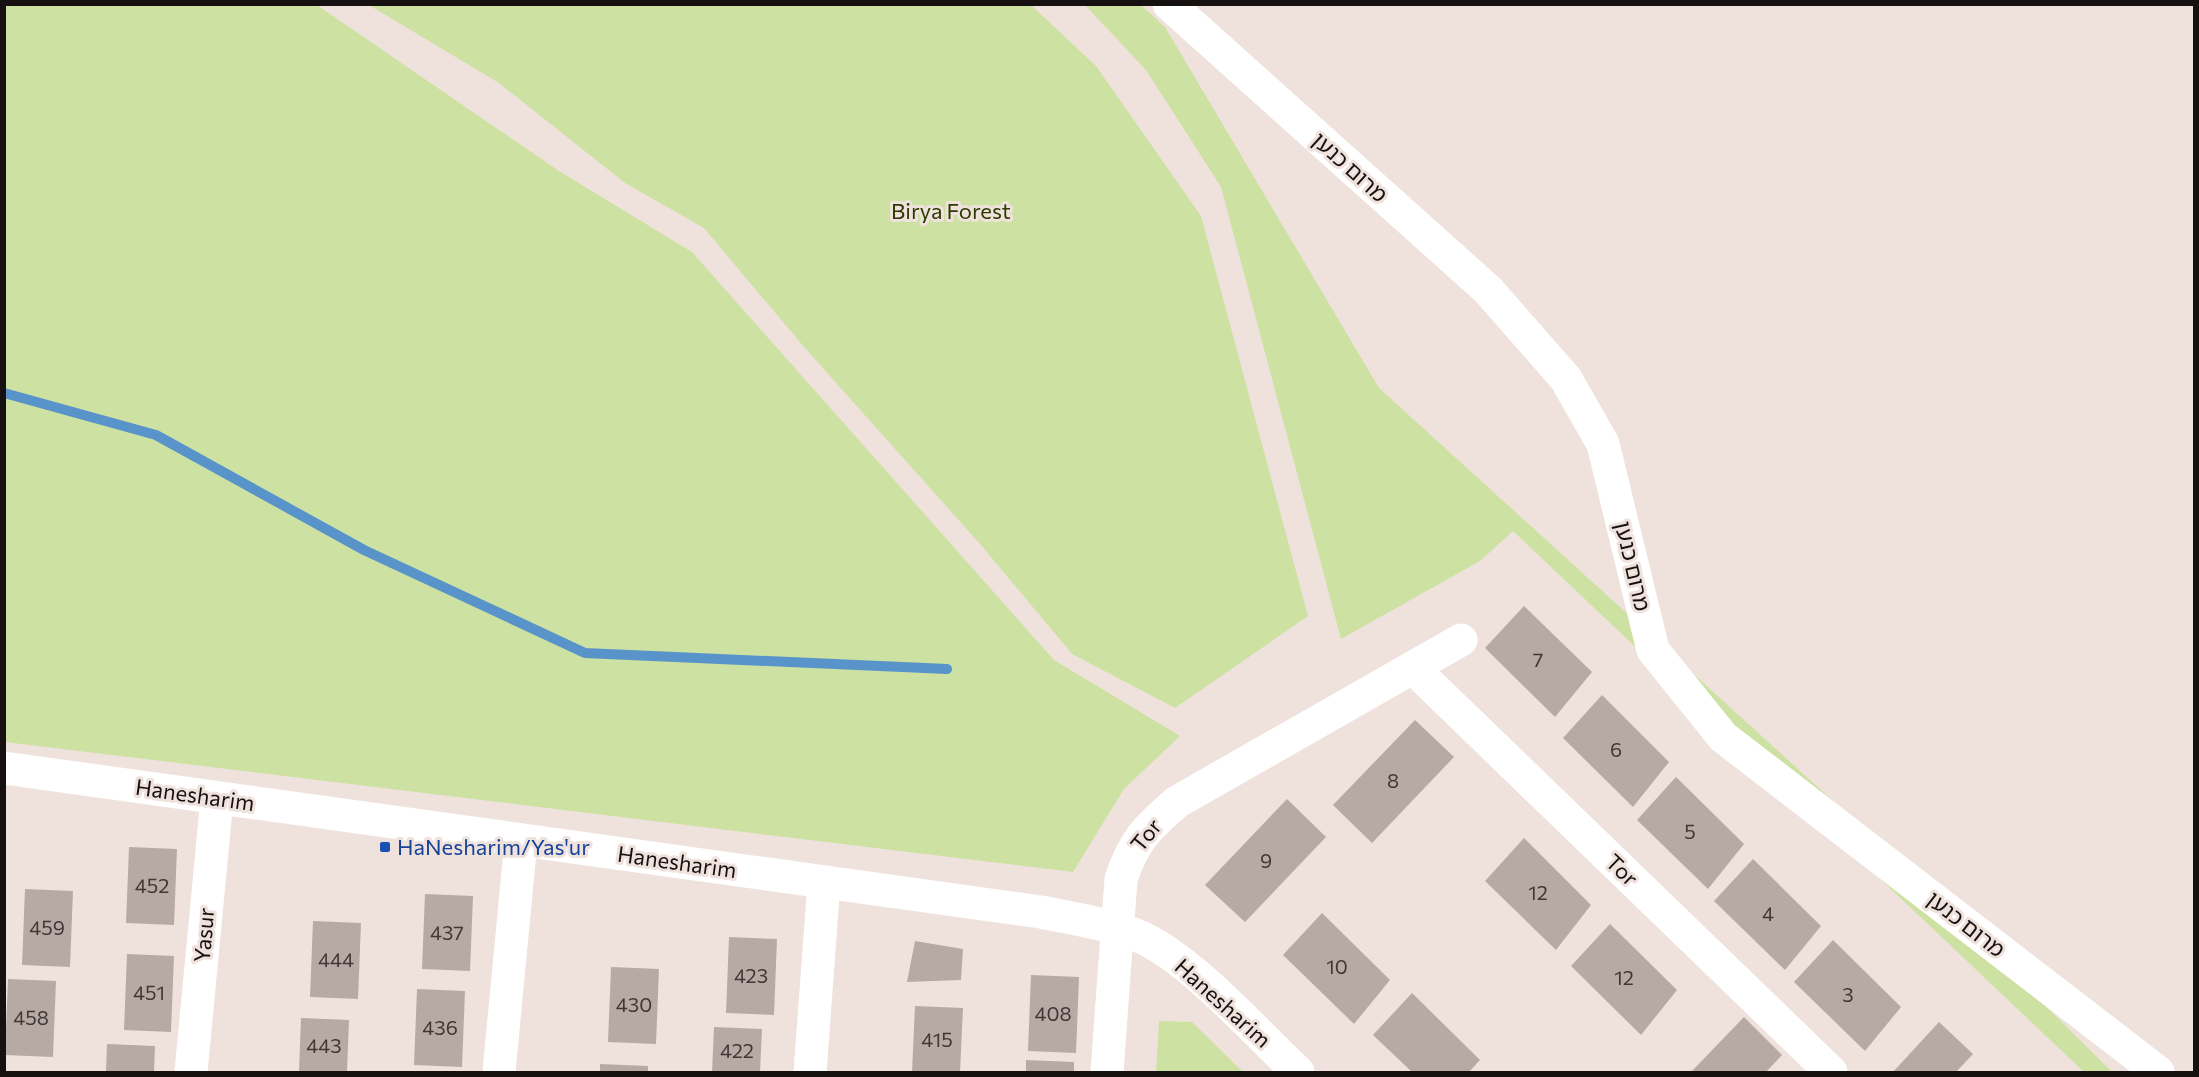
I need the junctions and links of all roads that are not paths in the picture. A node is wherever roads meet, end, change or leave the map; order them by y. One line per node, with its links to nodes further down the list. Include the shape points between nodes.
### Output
1 (1169, 4): 15 (street, מרום כנען, via 1488,290 1566,379 1603,444 1653,650 1723,737)
2 (1461, 640): 3 (street, Tor)
3 (1413, 668): 8 (street, Tor, via 1177,802 1150,825 1130,850 1121,879); 14 (street, Tor)
4 (4, 768): 5 (street, Hanesharim)
5 (216, 798): 6 (street, Hanesharim); 9 (street, Yasur)
6 (521, 841): 7 (street, Hanesharim); 10 (street)
7 (824, 883): 8 (street, Hanesharim, via 1041,912); 11 (street)
8 (1115, 930): 12 (street, Tor); 13 (street, Hanesharim, via 1142,938 1181,962)
9 (191, 1072)
10 (499, 1072)
11 (810, 1072)
12 (1107, 1072)
13 (1298, 1072)
14 (1831, 1072)
15 (2158, 1072)

